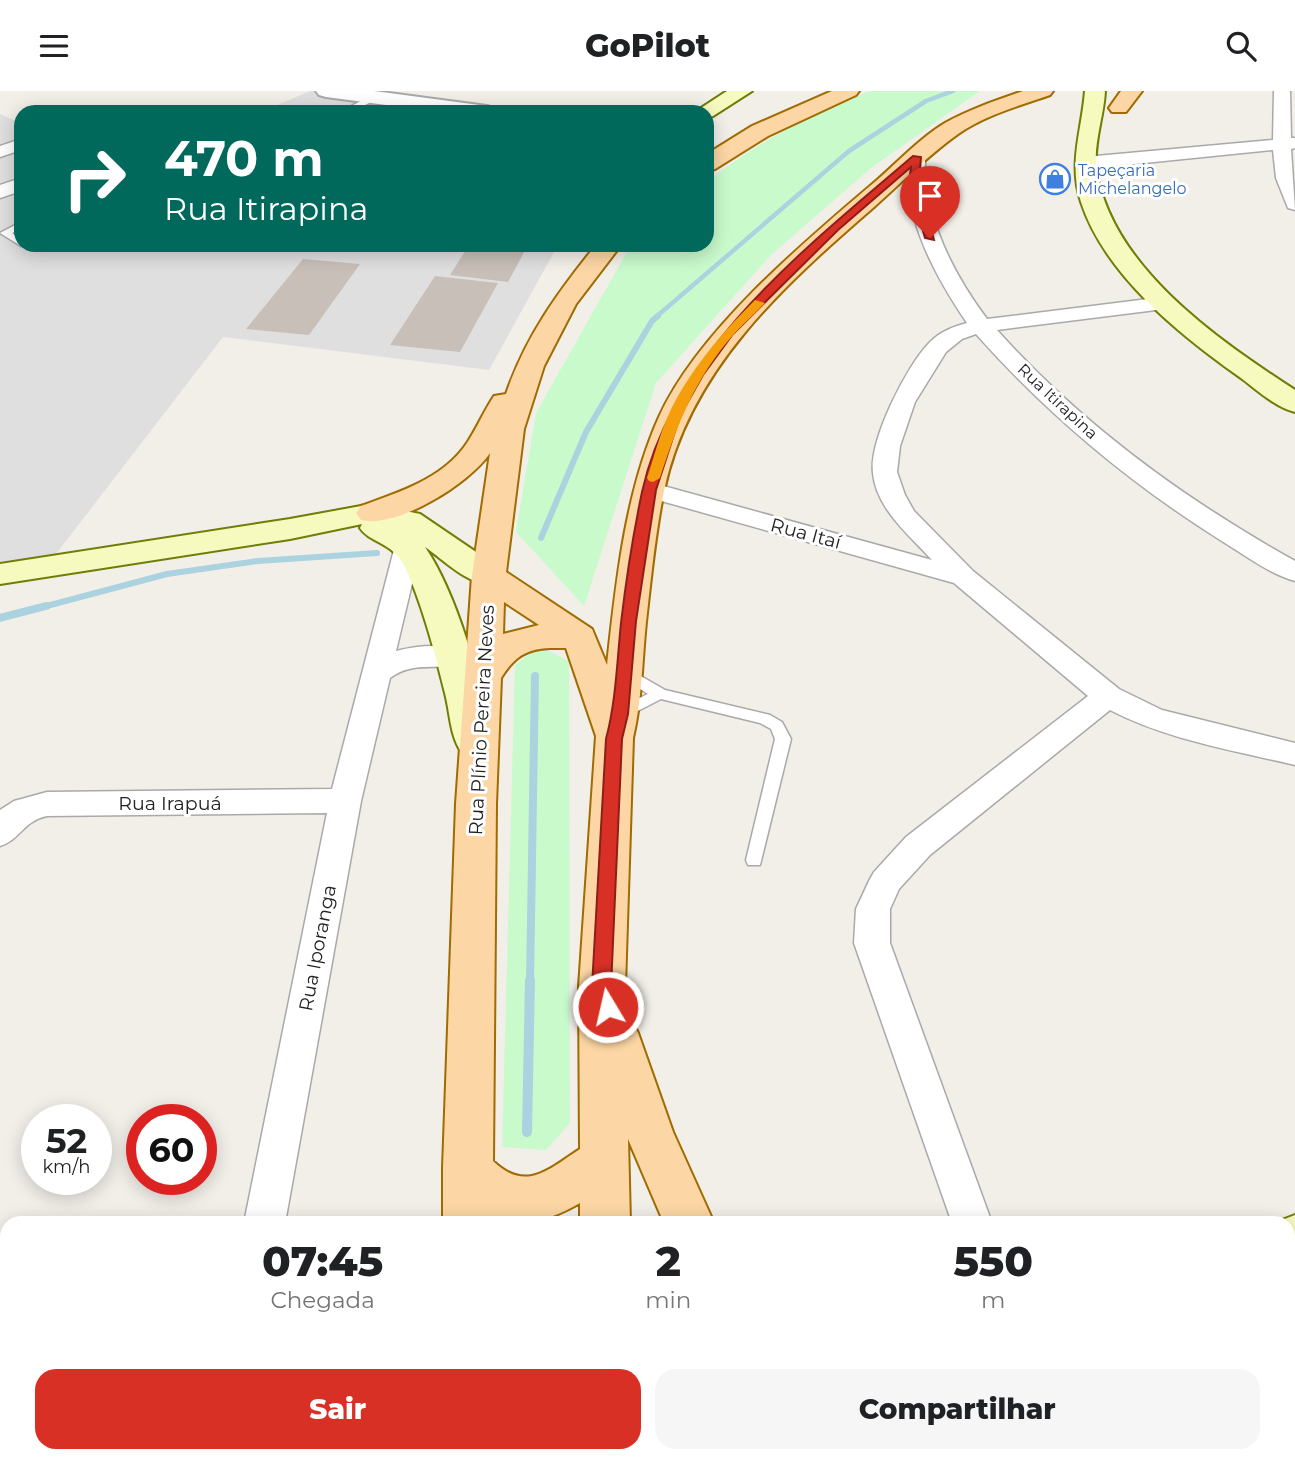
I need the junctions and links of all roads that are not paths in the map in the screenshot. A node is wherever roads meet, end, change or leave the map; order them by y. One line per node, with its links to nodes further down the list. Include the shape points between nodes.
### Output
1 (742, 91): 9 (main road)
2 (849, 91): 12 (main road, via 760,131)
3 (1043, 91): 11 (main road, via 981,113 951,129)
4 (1095, 91): 14 (main road)
5 (1282, 91): 10 (street)
6 (1124, 97): 13 (main road)
7 (336, 99): 8 (street, via 374,97)
8 (434, 105)
9 (714, 107)
10 (1289, 143): 13 (street); 15 (street, via 1288,191)
11 (916, 157): 20 (street, Rua Itirapina, via 914,183 924,225); 24 (main road, via 835,228 729,332 674,416)
12 (714, 160)
13 (1112, 162): 14 (street); 22 (main road, via 1116,202 1151,256 1190,300)
14 (1085, 163): 19 (main road, via 1105,227 1122,255)
15 (1295, 204)
16 (14, 228): 17 (lane, via 5,233)
17 (14, 239)
18 (602, 252): 21 (main road, Rua Plínio Pereira Neves, via 564,302)
19 (1164, 303): 20 (street); 23 (main road, via 1209,344)
20 (980, 326): 28 (street, Rua Itirapina, via 1049,398 1146,477); 31 (street, via 954,334 937,348 903,402 884,472 904,515)
21 (530, 366): 25 (main road, via 463,467 425,491); 30 (main road, Rua Plínio Pereira Neves, via 509,429)
22 (1295, 381)
23 (1295, 403)
24 (649, 490): 31 (street, Rua Itaí); 34 (main road)
25 (372, 513): 26 (main road); 30 (main road, via 409,521)
26 (290, 529): 27 (main road, via 367,526); 29 (main road)
27 (408, 546): 33 (main road); 35 (street, Rua Iporanga)
28 (1295, 572)
29 (0, 574)
30 (489, 576): 32 (main road); 33 (main road, Rua Plínio Pereira Neves)
31 (963, 577): 37 (street)
32 (580, 637): 33 (main road, via 519,640); 38 (main road)
33 (469, 667): 35 (street, via 410,655); 45 (main road, Rua Plínio Pereira Neves, via 478,773)
34 (624, 671): 36 (lane); 38 (main road)
35 (376, 674): 40 (street, Rua Iporanga)
36 (660, 694): 38 (lane); 42 (lane, via 765,719 777,726 783,739)
37 (1108, 696): 39 (street, via 1180,727); 50 (street, via 918,846 886,881 873,909 872,943)
38 (617, 726): 43 (main road)
39 (1295, 754)
40 (345, 801): 41 (street, Rua Irapuá, via 47,804 15,815); 46 (street, Rua Iporanga)
41 (1, 831)
42 (754, 860)
43 (601, 987): 44 (main road); 49 (main road, via 649,1133)
44 (605, 1159): 45 (main road, via 540,1199 514,1200 493,1193); 48 (main road)
45 (467, 1168): 47 (main road, Rua Plínio Pereira Neves)
46 (265, 1216)
47 (468, 1216)
48 (605, 1216)
49 (686, 1216)
50 (970, 1216)

